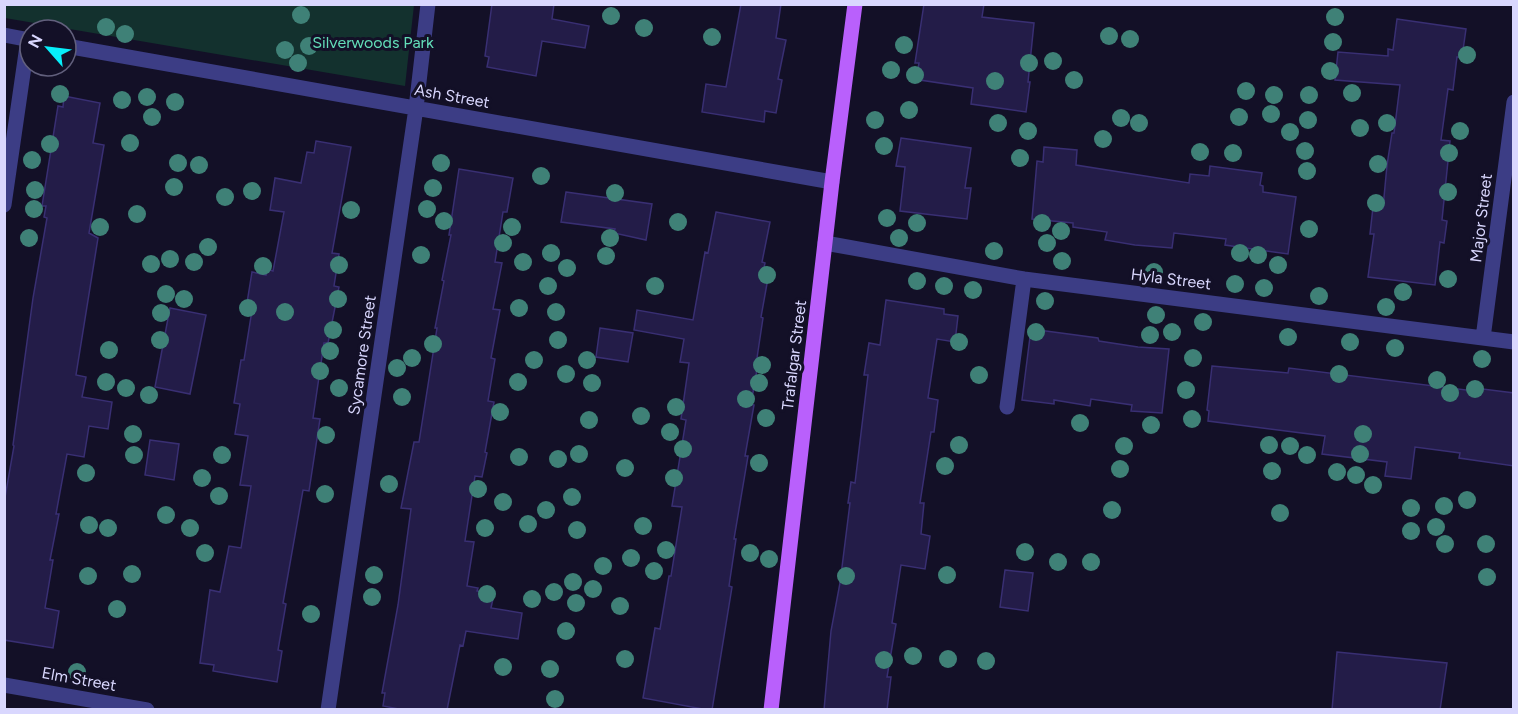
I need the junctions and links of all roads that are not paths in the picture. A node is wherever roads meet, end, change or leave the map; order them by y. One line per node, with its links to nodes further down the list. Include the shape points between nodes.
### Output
1 (428, 4): 6 (street, Sycamore Street)
2 (855, 4): 8 (main road, Trafalgar Street)
3 (78, 48): 6 (street, Ash Street)
4 (23, 78): 9 (street)
5 (1514, 102): 7 (street, Major Street)
6 (416, 108): 8 (street, Ash Street); 17 (street, Sycamore Street)
7 (1511, 141): 12 (street, Major Street)
8 (832, 182): 10 (main road, Trafalgar Street)
9 (4, 205)
10 (825, 243): 11 (street, Hyla Street); 18 (main road, Trafalgar Street)
11 (1024, 279): 12 (street, Hyla Street); 14 (street)
12 (1483, 338): 13 (street, Hyla Street)
13 (1514, 342)
14 (1007, 407)
15 (4, 685): 16 (street, Elm Street)
16 (147, 710)
17 (328, 710)
18 (771, 710)

